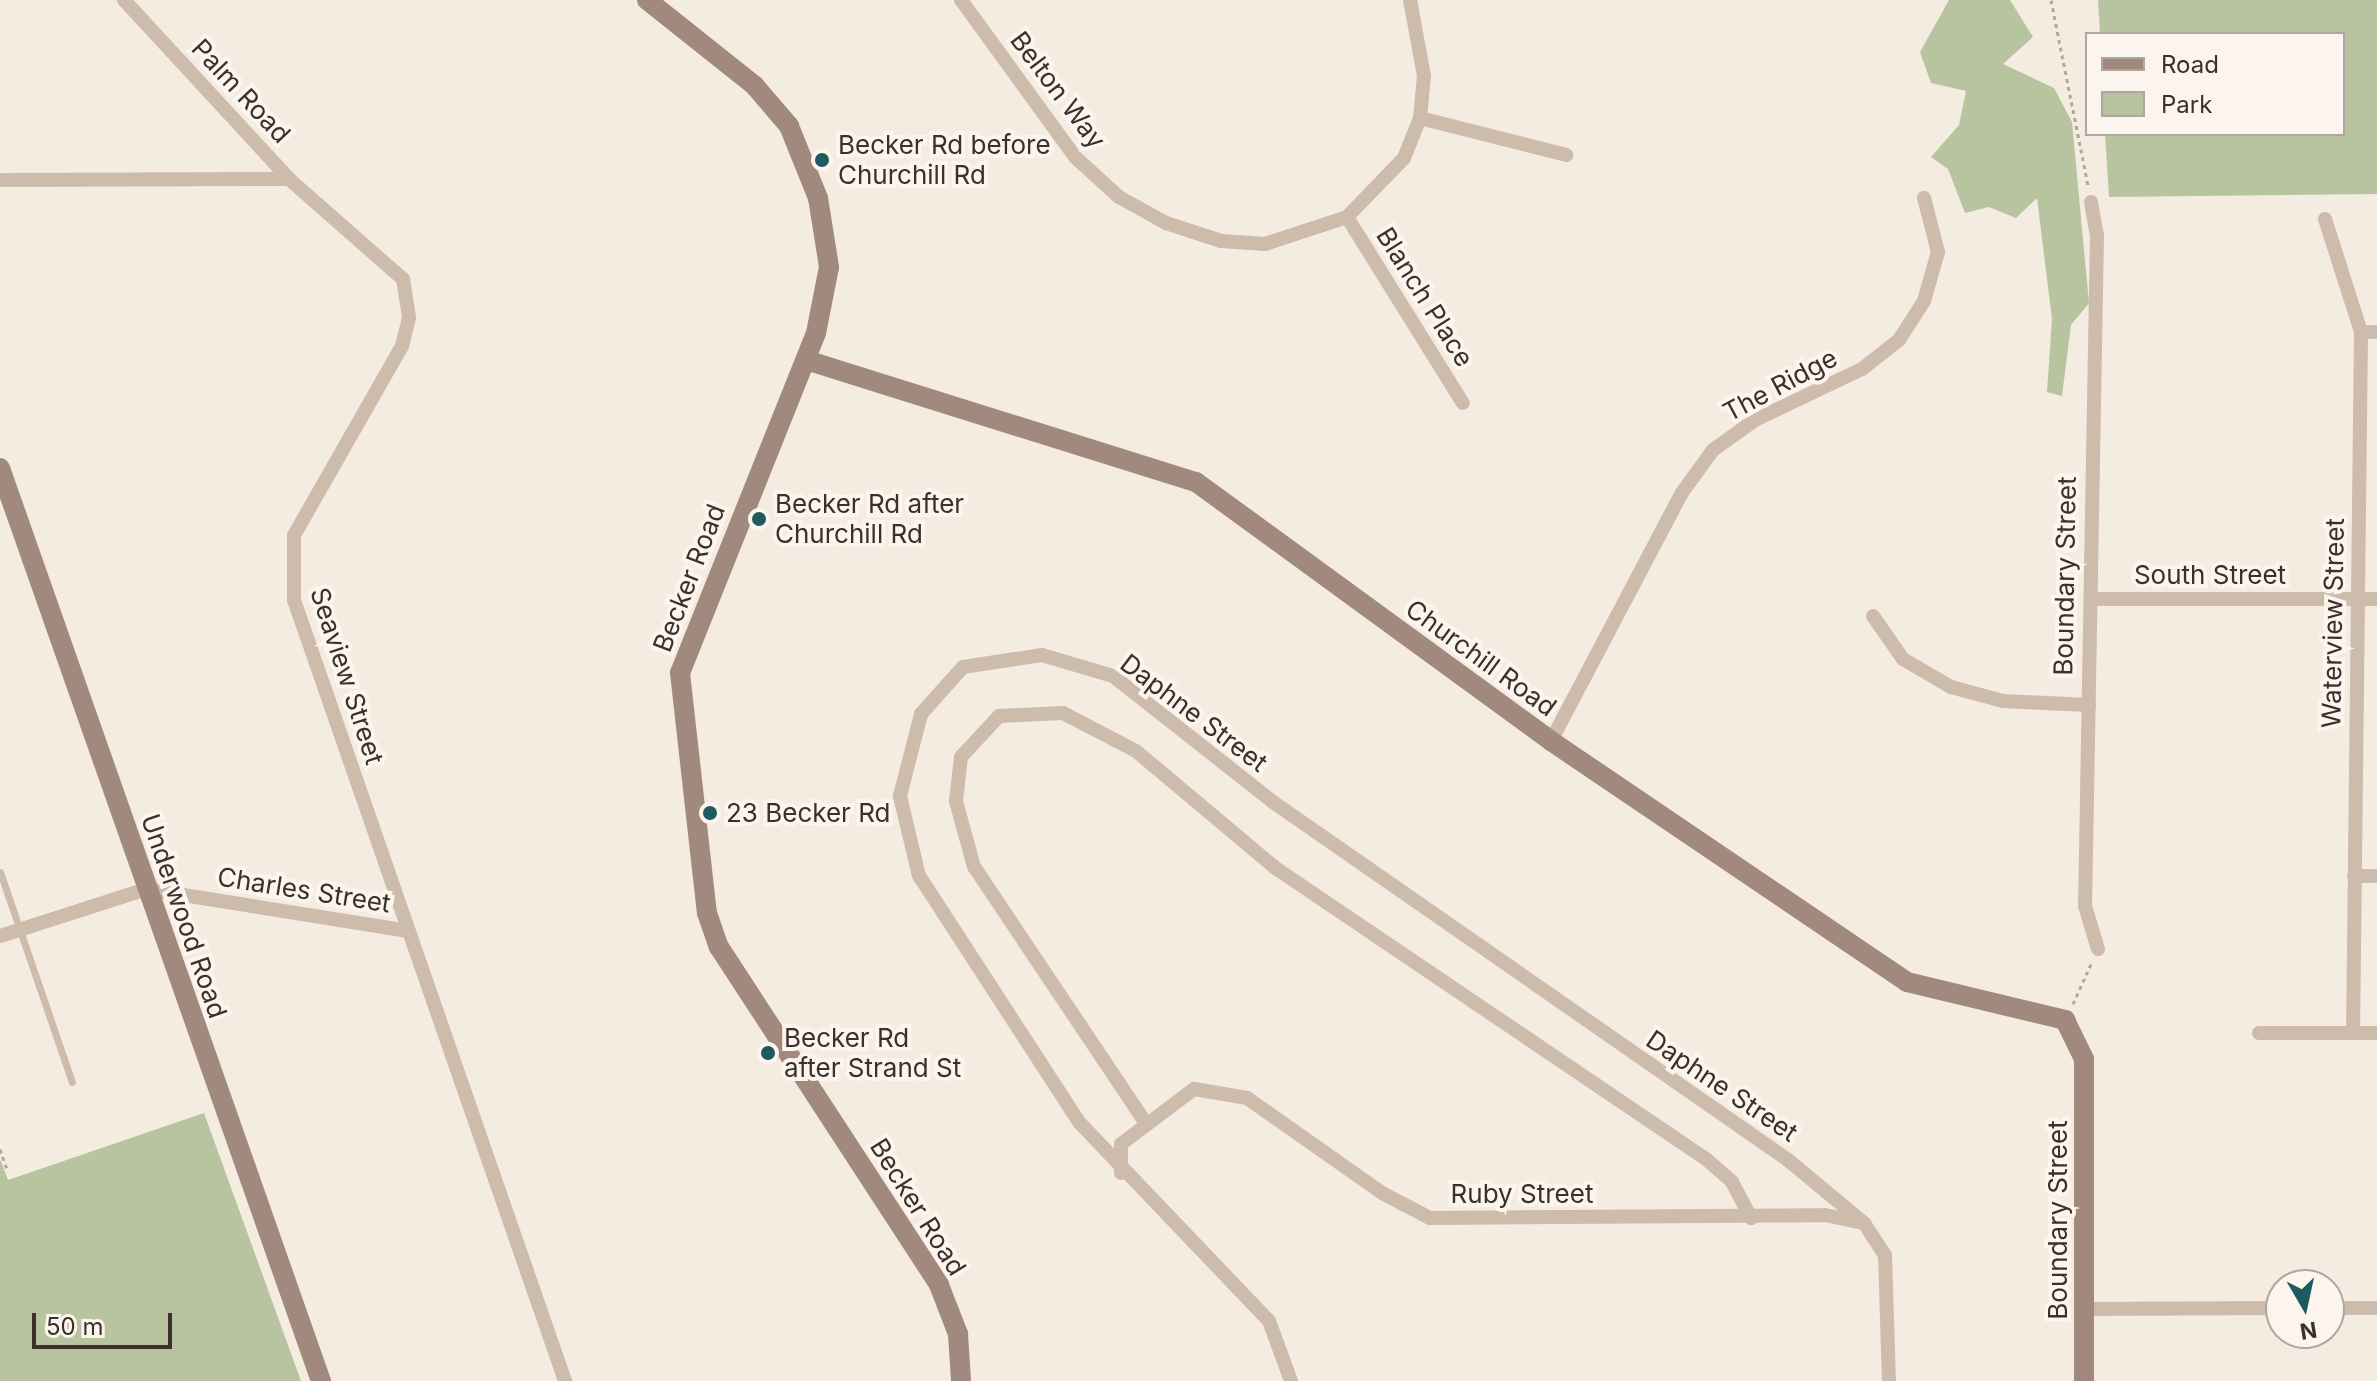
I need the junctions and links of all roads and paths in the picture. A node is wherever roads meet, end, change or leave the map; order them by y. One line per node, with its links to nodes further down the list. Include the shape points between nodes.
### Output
1 (124, 0): 8 (street, Palm Road)
2 (647, 0): 16 (street, Becker Road, via 770,100 798,144 818,198 829,267)
3 (961, 0): 12 (street, Belton Way, via 1075,157 1130,204 1221,241 1265,244)
4 (1410, 0): 6 (street, Belton Way, via 1424,76)
5 (2051, 0): 11 (path)
6 (1420, 118): 7 (street); 12 (street, Belton Way, via 1404,158)
7 (1566, 155)
8 (289, 179): 9 (street); 30 (street, Seaview Street, via 377,250 408,295 402,346 310,497 291,559 300,620)
9 (0, 180)
10 (1924, 198): 24 (street, The Ridge, via 1938,252 1924,301 1899,340 1862,369 1755,420 1713,450 1681,494)
11 (2091, 202): 19 (street, Boundary Street, via 2097,235)
12 (1347, 217): 17 (street, Blanch Place)
13 (2325, 219): 14 (street, Waterview Street)
14 (2361, 332): 15 (street); 20 (street, Waterview Street)
15 (2377, 332)
16 (806, 360): 24 (street, Churchill Road, via 1196,482); 50 (street, Becker Road, via 680,673 700,875 719,947 939,1285 958,1334)
17 (1463, 403)
18 (0, 468): 28 (street, Underwood Road)
19 (2091, 599): 20 (street, South Street); 23 (street, Boundary Street)
20 (2358, 599): 21 (street, South Street); 26 (street, Waterview Street)
21 (2377, 599)
22 (1873, 616): 23 (street, via 1903,659 1951,687 2003,701)
23 (2089, 705): 32 (street, Boundary Street, via 2085,906)
24 (1551, 741): 33 (street, Churchill Road, via 1907,982)
25 (0, 872): 29 (lane)
26 (2354, 876): 27 (street); 35 (street, Waterview Street)
27 (2377, 876)
28 (146, 889): 29 (street); 30 (street, Charles Street); 48 (street, Underwood Road)
29 (20, 929): 31 (street); 37 (lane)
30 (407, 931): 49 (street, Seaview Street)
31 (0, 936)
32 (2098, 949): 33 (path)
33 (2065, 1020): 47 (street, Boundary Street, via 2084,1059)
34 (2259, 1033): 35 (street)
35 (2353, 1033): 36 (street)
36 (2377, 1033)
37 (72, 1082)
38 (1145, 1122): 41 (street, Ruby Street, via 1121,1144); 42 (street, Ruby Street, via 1194,1089 1247,1098 1382,1193 1430,1218); 42 (street, via 974,867 956,801 961,757 999,716 1063,713 1136,751 1274,867 1706,1159 1732,1182)
39 (0, 1149): 40 (path)
40 (8, 1172)
41 (1121, 1173): 43 (street, Daphne Street, via 1079,1122 919,876 900,796 921,714 963,667 1042,655 1113,676 1273,802 1788,1160); 51 (street, Daphne Street, via 1269,1321)
42 (1751, 1218): 43 (street, Ruby Street, via 1825,1215)
43 (1864, 1223): 52 (street, Daphne Street, via 1889,1273)
44 (2265, 1308): 47 (street)
45 (2345, 1308): 46 (street)
46 (2377, 1308)
47 (2085, 1309): 53 (street, Boundary Street)
48 (321, 1381)
49 (565, 1381)
50 (961, 1381)
51 (1291, 1381)
52 (1889, 1381)
53 (2084, 1381)

